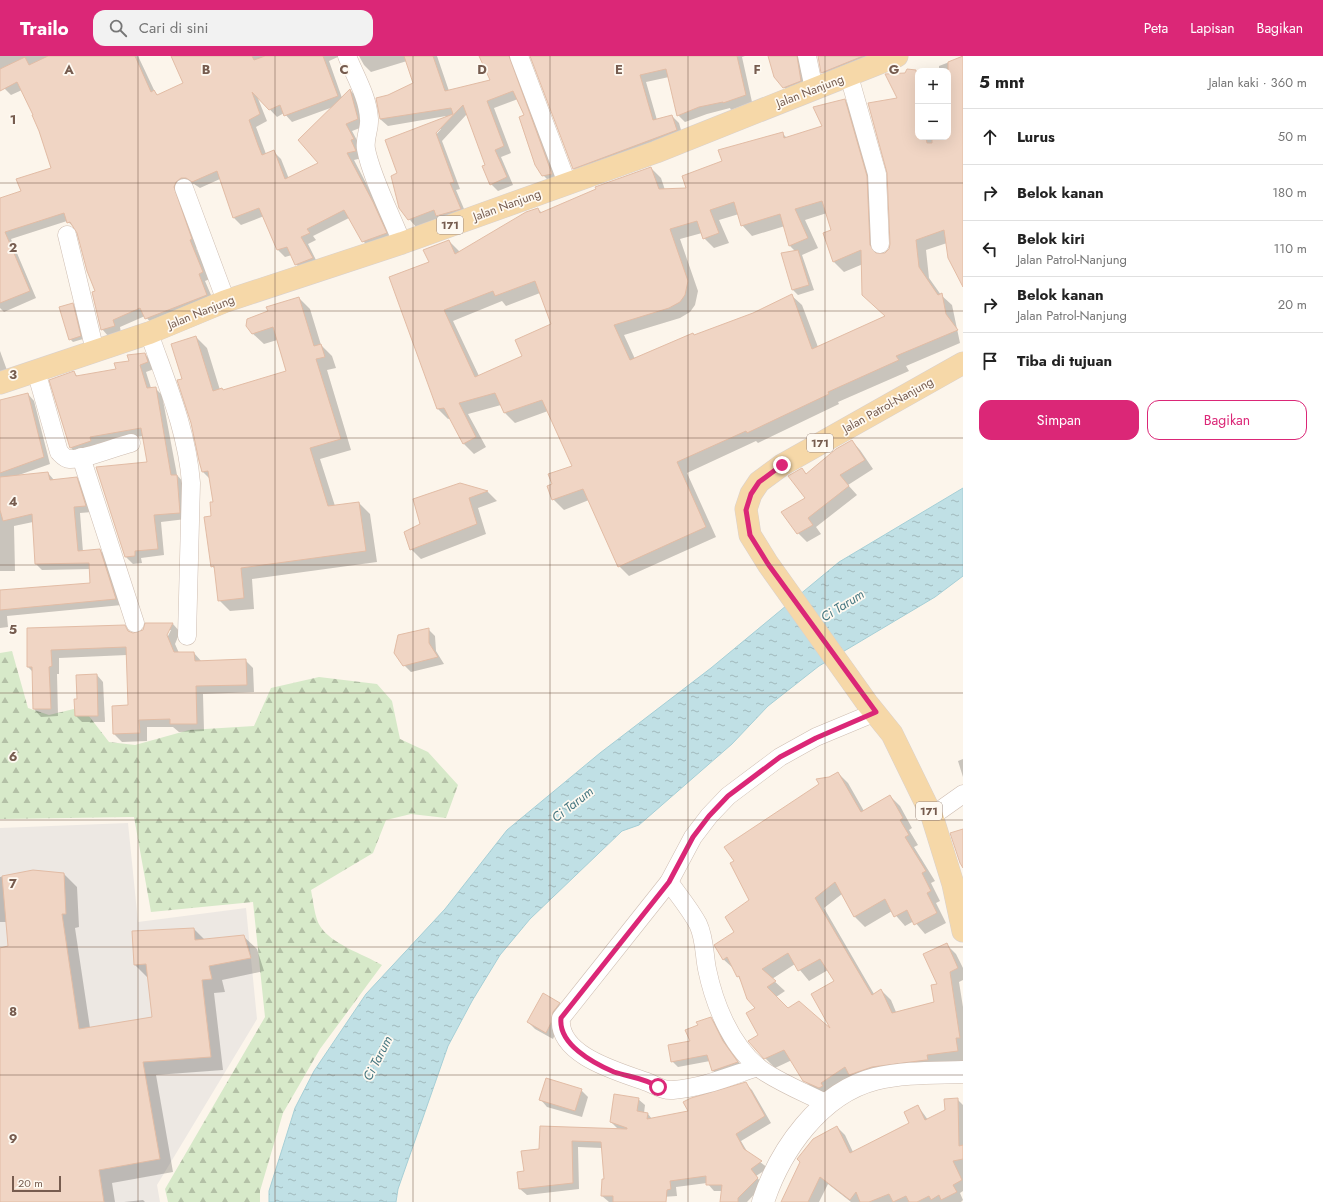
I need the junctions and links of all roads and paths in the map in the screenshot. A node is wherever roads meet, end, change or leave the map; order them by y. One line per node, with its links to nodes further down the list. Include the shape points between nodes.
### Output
1 (347, 56): 10 (street, via 369,112 370,122 365,137 365,148 369,162)
2 (519, 56): 7 (street)
3 (808, 56): 6 (street)
4 (897, 56): 5 (main road, Jalan Nanjung / 171)
5 (848, 76): 6 (main road, Jalan Nanjung / 171); 11 (street, via 877,174)
6 (814, 89): 7 (main road, Jalan Nanjung / 171, via 656,152)
7 (567, 183): 10 (main road, Jalan Nanjung / 171)
8 (184, 188): 12 (street)
9 (67, 235): 14 (street)
10 (402, 242): 12 (main road, Jalan Nanjung / 171)
11 (880, 244)
12 (226, 301): 13 (main road, Jalan Nanjung / 171)
13 (149, 333): 14 (main road, Jalan Nanjung / 171); 21 (street, via 181,425 190,461)
14 (95, 351): 16 (main road, Jalan Nanjung / 171)
15 (963, 363): 22 (main road, Jalan Patrol-Nanjung / 171, via 782,465 759,482 751,494 746,510 750,535 768,564)
16 (36, 371): 17 (main road, Jalan Nanjung / 171); 19 (street, via 59,452 69,459)
17 (0, 383)
18 (131, 443): 19 (street)
19 (81, 457): 20 (street)
20 (135, 623)
21 (187, 636)
22 (871, 708): 24 (main road, Jalan Patrol-Nanjung / 171, via 892,734); 25 (street, via 780,757 728,796 693,837)
23 (963, 794): 24 (street)
24 (932, 816): 26 (main road, Jalan Patrol-Nanjung / 171, via 953,884)
25 (669, 882): 27 (street, via 687,905 698,925 714,1000 726,1026); 27 (street, via 561,1018 562,1030 575,1049 614,1071 652,1083 664,1090 692,1088)
26 (963, 931)
27 (758, 1067): 29 (street)
28 (963, 1072): 29 (street, via 914,1074 874,1080)
29 (827, 1104): 30 (street, via 789,1147 773,1175)
30 (763, 1202)

